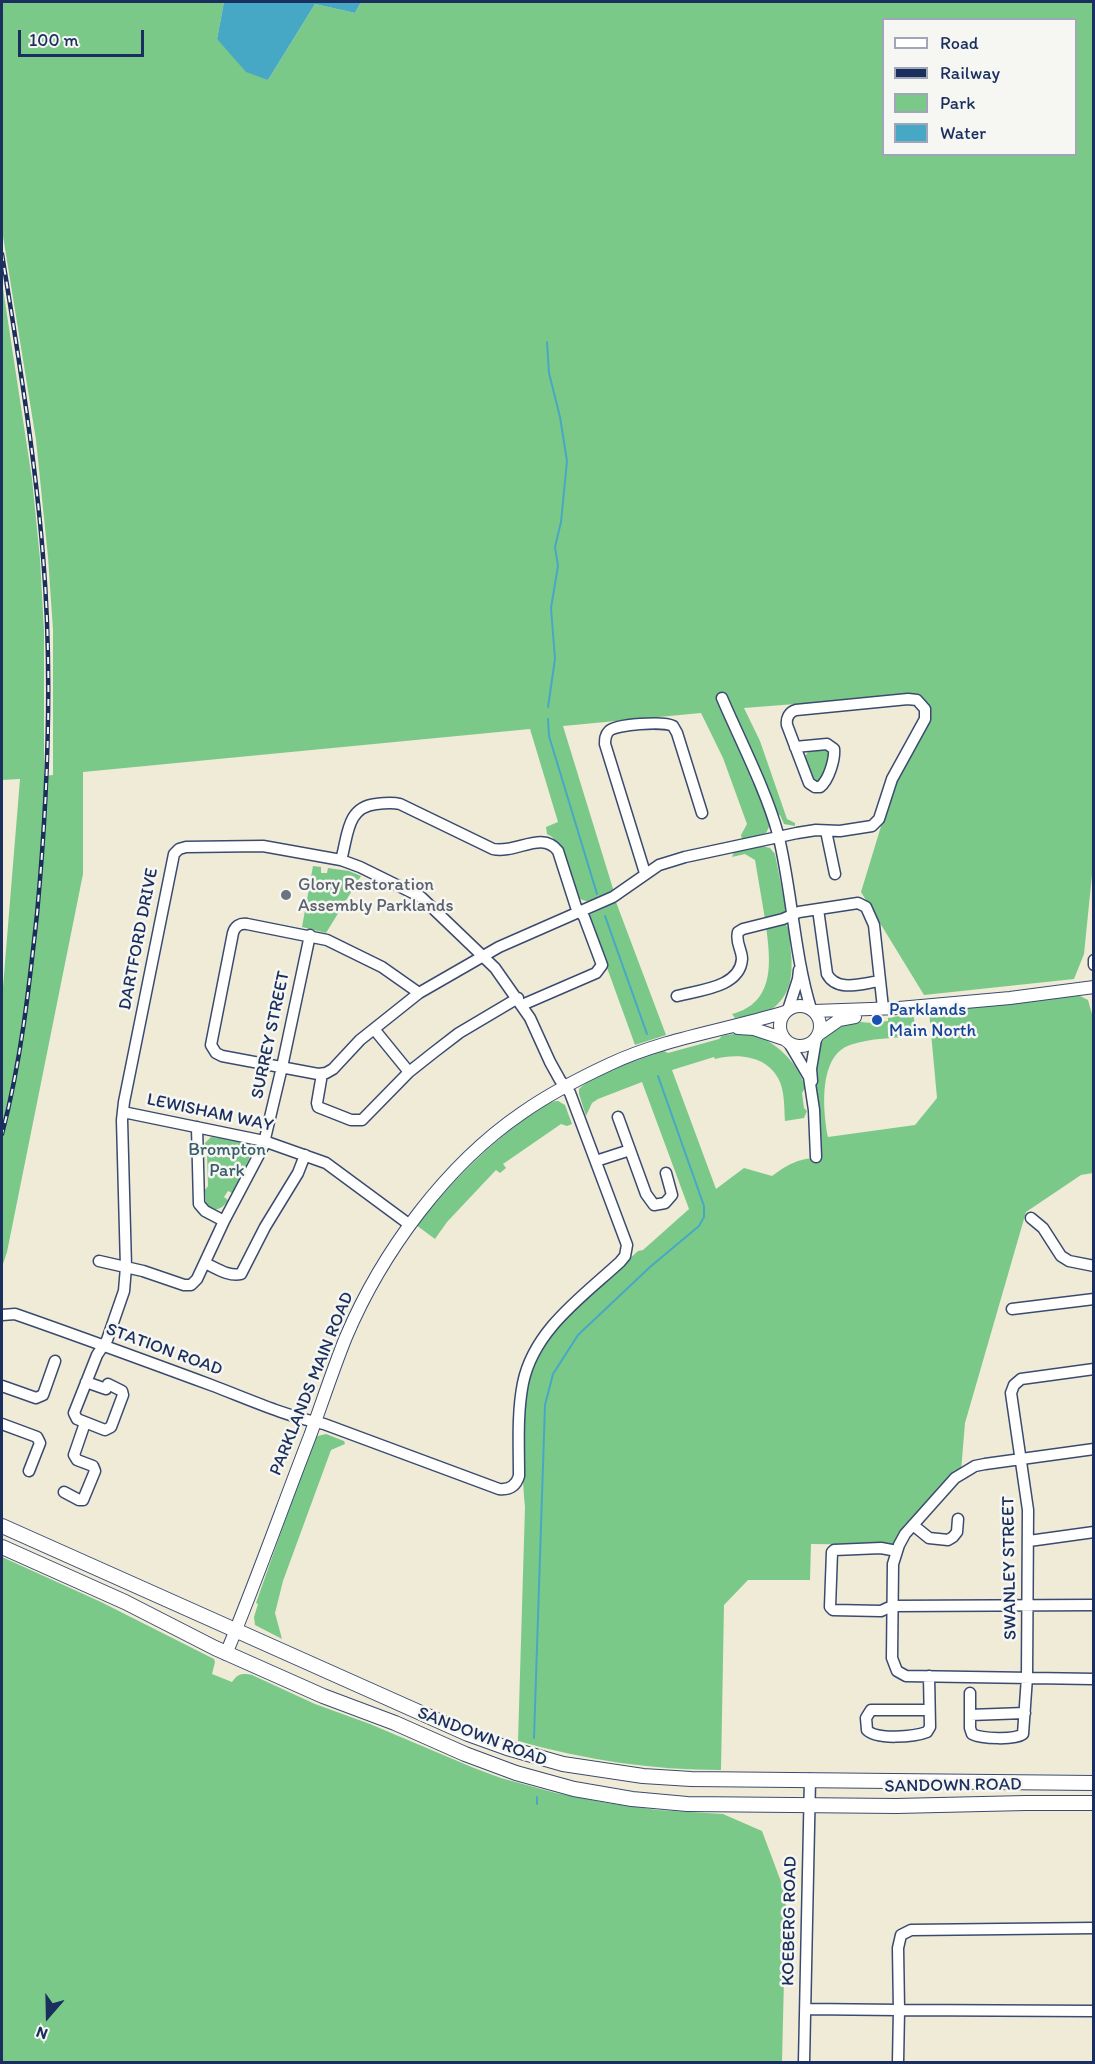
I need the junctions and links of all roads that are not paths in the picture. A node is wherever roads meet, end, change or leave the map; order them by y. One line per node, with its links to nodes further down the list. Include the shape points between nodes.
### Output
1 (722, 698): 5 (street)
2 (795, 747): 2 (street, via 809,783 815,787 823,785 835,754 832,746); 4 (street, via 786,722 796,710 908,699 917,700 925,709 925,719 892,779 877,822 865,828)
3 (702, 813): 7 (street, via 673,726 651,724 609,731 605,744)
4 (826, 831): 5 (street); 8 (street)
5 (778, 836): 7 (street, via 685,857); 11 (street)
6 (341, 860): 10 (street, via 356,812 369,805 397,803 493,849 507,850 542,841 553,845); 14 (street, DARTFORD DRIVE, via 421,897); 35 (street, DARTFORD DRIVE, via 263,846 186,847 177,852 171,862)
7 (645, 873): 10 (street, via 613,897)
8 (835, 874)
9 (818, 909): 11 (street); 17 (street, via 830,980 845,986); 17 (street, via 858,903 866,907 874,925)
10 (580, 912): 14 (street); 21 (street, via 602,962 600,970)
11 (794, 915): 13 (street); 20 (street, via 738,932 742,958 735,977)
12 (310, 936): 19 (street, via 327,940 382,967); 30 (street, SURREY STREET); 30 (street, via 244,924 232,933 212,1048 222,1056)
13 (798, 948): 24 (street); 25 (street, via 798,979)
14 (483, 956): 19 (street); 21 (street, DARTFORD DRIVE)
15 (1094, 960): 16 (street)
16 (1094, 965)
17 (880, 981): 22 (street)
18 (1094, 987): 23 (street)
19 (419, 993): 26 (street)
20 (677, 996)
21 (520, 1001): 31 (street, via 459,1033); 33 (street, DARTFORD DRIVE)
22 (883, 1008): 23 (street); 24 (street)
23 (899, 1008): 28 (street, via 839,1020)
24 (812, 1010): 25 (street, via 802,1006); 28 (street, via 820,1022)
25 (786, 1011): 27 (street, PARKLANDS MAIN ROAD); 29 (street, via 779,1025)
26 (374, 1029): 31 (street); 32 (street, via 333,1069)
27 (704, 1032): 29 (street, PARKLANDS MAIN ROAD, via 741,1027); 33 (street, PARKLANDS MAIN ROAD, via 610,1064)
28 (817, 1036): 29 (street, via 803,1046); 34 (street, via 811,1069)
29 (787, 1041): 34 (street, via 809,1077)
30 (282, 1067): 32 (street); 38 (street, SURREY STREET)
31 (409, 1072): 32 (street, via 375,1109 357,1121 318,1107)
32 (322, 1074)
33 (566, 1088): 42 (street, DARTFORD DRIVE); 46 (street, PARKLANDS MAIN ROAD, via 522,1113 490,1138 435,1193)
34 (813, 1096): 41 (street)
35 (123, 1112): 37 (street, LEWISHAM WAY); 50 (street, DARTFORD DRIVE)
36 (618, 1117): 39 (street)
37 (197, 1127): 38 (street, LEWISHAM WAY); 45 (street, via 199,1204)
38 (264, 1141): 40 (street, LEWISHAM WAY); 45 (street, SURREY STREET)
39 (630, 1150): 42 (street); 43 (street, via 654,1205 665,1203 672,1195)
40 (305, 1155): 46 (street, LEWISHAM WAY, via 337,1170); 48 (street, via 241,1274 228,1274)
41 (816, 1157)
42 (596, 1161): 63 (street, DARTFORD DRIVE, via 627,1251 552,1326 531,1359 521,1396 519,1476 515,1484 499,1489)
43 (666, 1173)
44 (1030, 1218): 49 (street, via 1043,1228 1061,1256)
45 (224, 1221): 48 (street, SURREY STREET)
46 (410, 1225): 59 (street, PARKLANDS MAIN ROAD, via 358,1312)
47 (99, 1261): 50 (street)
48 (205, 1263): 50 (street, SURREY STREET, via 196,1281 188,1285)
49 (1094, 1266)
50 (126, 1267): 54 (street, DARTFORD DRIVE, via 122,1301)
51 (1094, 1299): 52 (street)
52 (1012, 1309)
53 (2, 1315): 54 (street, STATION ROAD, via 15,1314)
54 (103, 1345): 57 (street, DARTFORD DRIVE); 59 (street, STATION ROAD)
55 (55, 1361): 58 (street, via 40,1398)
56 (1094, 1369): 64 (street, SWANLEY STREET, via 1021,1379 1014,1385 1011,1393)
57 (86, 1382): 60 (street, DARTFORD DRIVE, via 74,1415); 60 (street, via 106,1389 108,1384 119,1388 123,1395 110,1428)
58 (2, 1386)
59 (315, 1422): 63 (street, STATION ROAD); 77 (street, PARKLANDS MAIN ROAD)
60 (86, 1423): 66 (street, via 74,1455 95,1471 83,1500)
61 (2, 1424): 65 (street, via 39,1440)
62 (1094, 1449): 64 (street)
63 (416, 1458)
64 (1021, 1459): 68 (street, via 975,1466 956,1478); 71 (street, SWANLEY STREET)
65 (29, 1471)
66 (64, 1492)
67 (958, 1519): 68 (street, via 957,1532 948,1540 928,1538)
68 (913, 1525): 73 (street)
69 (2, 1526): 77 (main road, SANDOWN ROAD)
70 (1094, 1532): 71 (street)
71 (1029, 1541): 76 (street, SWANLEY STREET)
72 (2, 1547): 78 (main road, SANDOWN ROAD)
73 (897, 1551): 75 (street); 75 (street, via 881,1548 832,1552 833,1610 881,1611)
74 (1094, 1605): 76 (street)
75 (892, 1606): 76 (street); 79 (street, via 893,1665 904,1675)
76 (1028, 1606): 80 (street, SWANLEY STREET)
77 (236, 1631): 78 (street, PARKLANDS MAIN ROAD); 86 (main road, SANDOWN ROAD, via 468,1734 543,1759 643,1776)
78 (226, 1654): 89 (main road, SANDOWN ROAD, via 465,1754 574,1789 687,1804)
79 (929, 1676): 80 (street); 83 (street)
80 (1027, 1677): 81 (street); 84 (street, SWANLEY STREET)
81 (1094, 1679)
82 (970, 1693): 85 (street)
83 (930, 1710): 83 (street, via 930,1726 924,1734 875,1736 867,1730 866,1718 871,1710)
84 (1025, 1713): 85 (street); 85 (street, SWANLEY STREET, via 1025,1730 1016,1737 975,1736)
85 (970, 1715)
86 (810, 1779): 87 (main road, SANDOWN ROAD); 89 (street, KOEBERG ROAD)
87 (1094, 1783)
88 (1094, 1803): 89 (main road, SANDOWN ROAD)
89 (808, 1806): 91 (street, KOEBERG ROAD)
90 (1094, 1928): 92 (street, via 911,1930 901,1935 898,1948)
91 (806, 2009): 92 (street); 94 (street, KOEBERG ROAD)
92 (899, 2010): 93 (street); 95 (street)
93 (1094, 2011)
94 (804, 2062)
95 (898, 2062)

